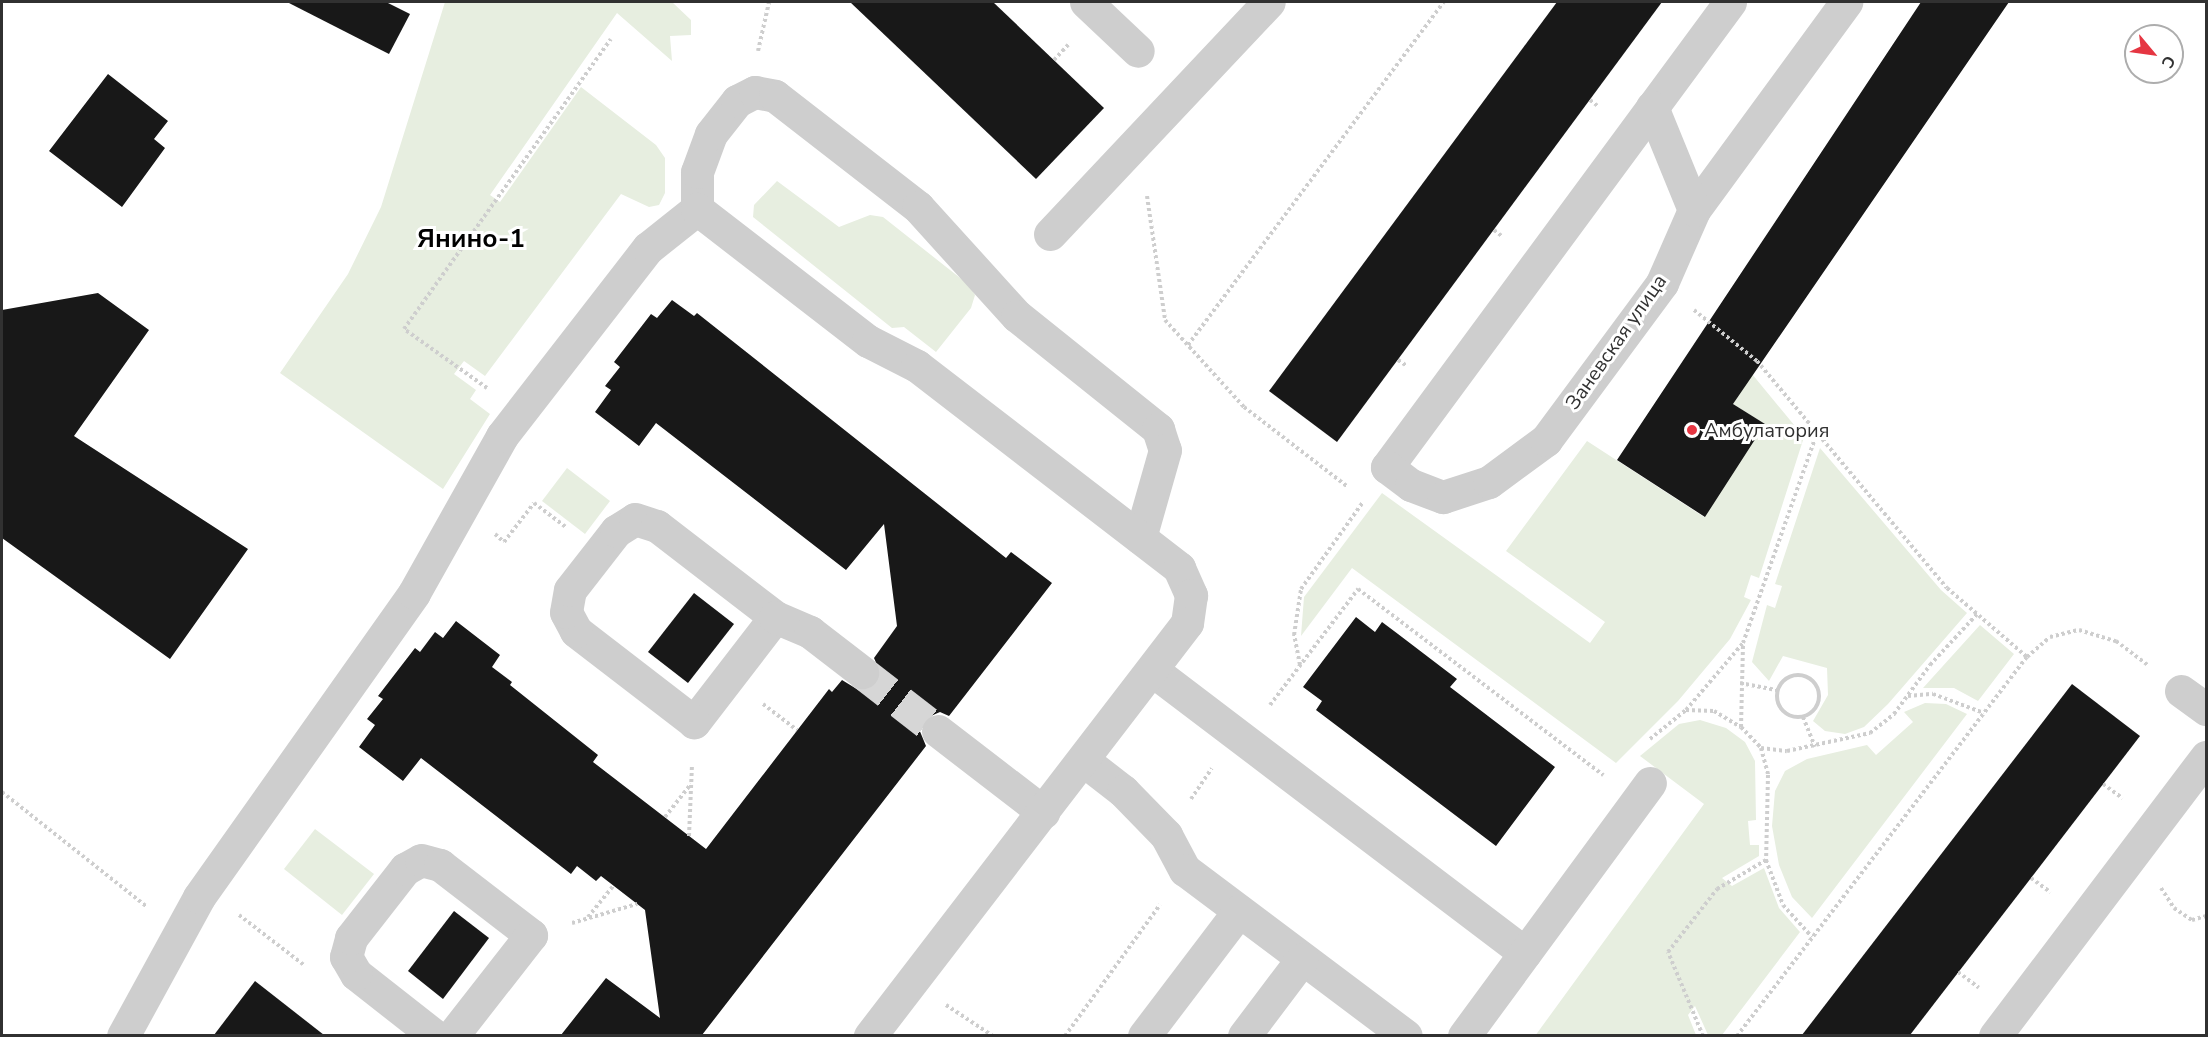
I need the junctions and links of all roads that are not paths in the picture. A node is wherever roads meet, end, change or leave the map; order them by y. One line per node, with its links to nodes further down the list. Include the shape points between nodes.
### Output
1 (1086, 2): 5 (street)
2 (1269, 2): 9 (street)
3 (1730, 2): 6 (street)
4 (1846, 2): 8 (street, Заневская улица)
5 (1138, 51)
6 (1652, 107): 8 (street); 8 (street, Заневская улица, via 1387,467 1411,485 1443,497 1489,482 1546,440 1662,284)
7 (697, 209): 10 (street, via 868,341 916,366); 10 (street, via 697,172 711,134 737,101 755,92 775,96 918,207 1017,316 1158,429 1165,450); 22 (street, via 648,248 502,436 414,593 205,888)
8 (1694, 210)
9 (1050, 234)
10 (1140, 538): 12 (street, via 1179,568 1191,595 1187,623)
11 (775, 617): 11 (street, via 694,722 576,631 566,612 570,590 616,531 635,519 657,526); 13 (street, via 810,632)
12 (1152, 670): 16 (street); 20 (street)
13 (862, 672)
14 (938, 731): 18 (street)
15 (2206, 757): 30 (street)
16 (1083, 760): 18 (street); 19 (street, via 1123,791 1166,835 1185,870)
17 (1644, 792): 20 (street)
18 (1042, 812): 25 (street)
19 (1239, 911): 21 (street); 26 (street)
20 (1525, 953): 29 (street)
21 (1302, 958): 27 (street); 28 (street)
22 (123, 1035)
23 (435, 1035): 24 (street, via 356,974 346,957 351,938 405,869 421,860 440,865 531,935)
24 (452, 1035)
25 (870, 1035)
26 (1144, 1035)
27 (1244, 1035)
28 (1406, 1035)
29 (1464, 1035)
30 (1995, 1035)

